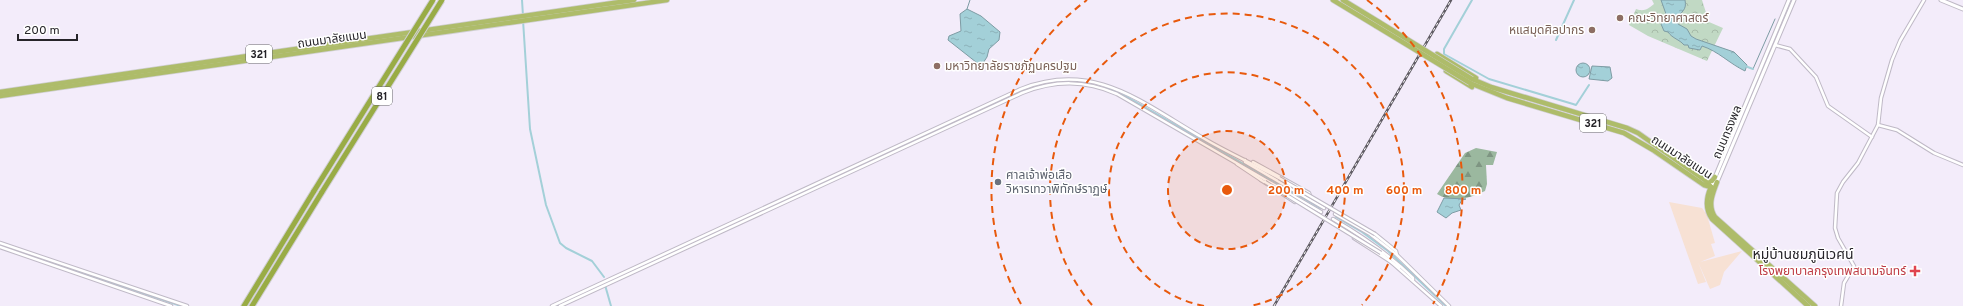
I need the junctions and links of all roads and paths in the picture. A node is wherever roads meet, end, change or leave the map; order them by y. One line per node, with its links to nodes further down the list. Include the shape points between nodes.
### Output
1 (433, 0): 52 (highway, 81, bridge)
2 (442, 0): 53 (highway, 81, bridge)
3 (634, 0): 18 (highway, ถนนมาลัยแมน / 321)
4 (667, 0): 18 (highway, ถนนมาลัยแมน / 321)
5 (1333, 0): 12 (highway, ถนนมาลัยแมน / 321)
6 (1343, 0): 12 (highway, ถนนมาลัยแมน / 321)
7 (1789, 0): 13 (main road, ถนนทรงพล)
8 (1794, 0): 14 (main road, ถนนทรงพล)
9 (1924, 0): 23 (street, via 1900,40 1892,60 1880,98)
10 (1941, 0): 11 (main road)
11 (1963, 9)
12 (1377, 24): 17 (highway, ถนนมาลัยแมน / 321, bridge)
13 (1771, 42): 14 (main road); 30 (main road, ถนนทรงพล)
14 (1775, 44): 24 (street, via 1790,49 1816,77 1828,106); 30 (main road, ถนนทรงพล)
15 (1437, 54): 20 (highway, via 1477,79)
16 (1426, 58): 22 (highway, via 1480,91)
17 (1471, 81): 20 (highway, ถนนมาลัยแมน / 321); 22 (highway, ถนนมาลัยแมน / 321, via 1490,92)
18 (37, 89): 19 (highway, ถนนมาลัยแมน / 321); 21 (highway, ถนนมาลัยแมน / 321)
19 (0, 92)
20 (1510, 93): 31 (highway, ถนนมาลัยแมน / 321, via 1628,128)
21 (0, 96)
22 (1529, 104): 31 (highway, ถนนมาลัยแมน / 321, via 1624,133)
23 (1878, 125): 24 (street); 28 (street, via 1897,130 1934,153)
24 (1872, 137): 60 (street, via 1857,165 1837,193 1834,215 1836,231 1854,266 1844,283)
25 (1241, 158): 27 (street); 34 (street, via 1272,171 1309,193); 54 (street, via 1109,86 1082,79 1042,81 1021,88)
26 (1230, 159): 29 (street, via 1244,171); 38 (street); 55 (street, via 1117,94 1081,83 1052,84 1022,92)
27 (1245, 160): 34 (street); 47 (street, bridge, via 1375,234 1396,251)
28 (1963, 166)
29 (1261, 180): 40 (street); 48 (street, bridge, via 1381,253)
30 (1716, 180): 31 (highway); 32 (highway); 33 (highway, ถนนทรงพล)
31 (1705, 183): 32 (highway, ถนนมาลัยแมน / 321); 33 (highway)
32 (1711, 187): 33 (highway, ถนนทรงพล)
33 (1710, 194): 58 (highway, ถนนทรงพล, via 1707,210 1712,220); 59 (highway, ถนนทรงพล, via 1712,211 1719,221)
34 (1311, 200): 35 (street)
35 (1317, 204): 36 (street); 37 (street)
36 (1326, 204)
37 (1324, 208)
38 (1317, 210): 39 (street); 40 (street)
39 (1321, 212)
40 (1315, 214): 42 (street)
41 (1335, 214): 47 (street, via 1370,234)
42 (1319, 216)
43 (1333, 219): 49 (street, via 1377,246)
44 (1330, 223): 48 (street)
45 (0, 242): 51 (street)
46 (0, 247): 50 (street)
47 (1397, 255): 57 (street)
48 (1399, 267): 49 (street)
49 (1413, 280): 56 (street)
50 (171, 306)
51 (187, 306)
52 (244, 306)
53 (252, 306)
54 (552, 306)
55 (560, 306)
56 (1441, 306)
57 (1449, 306)
58 (1808, 306)
59 (1814, 306)
60 (1840, 306)

